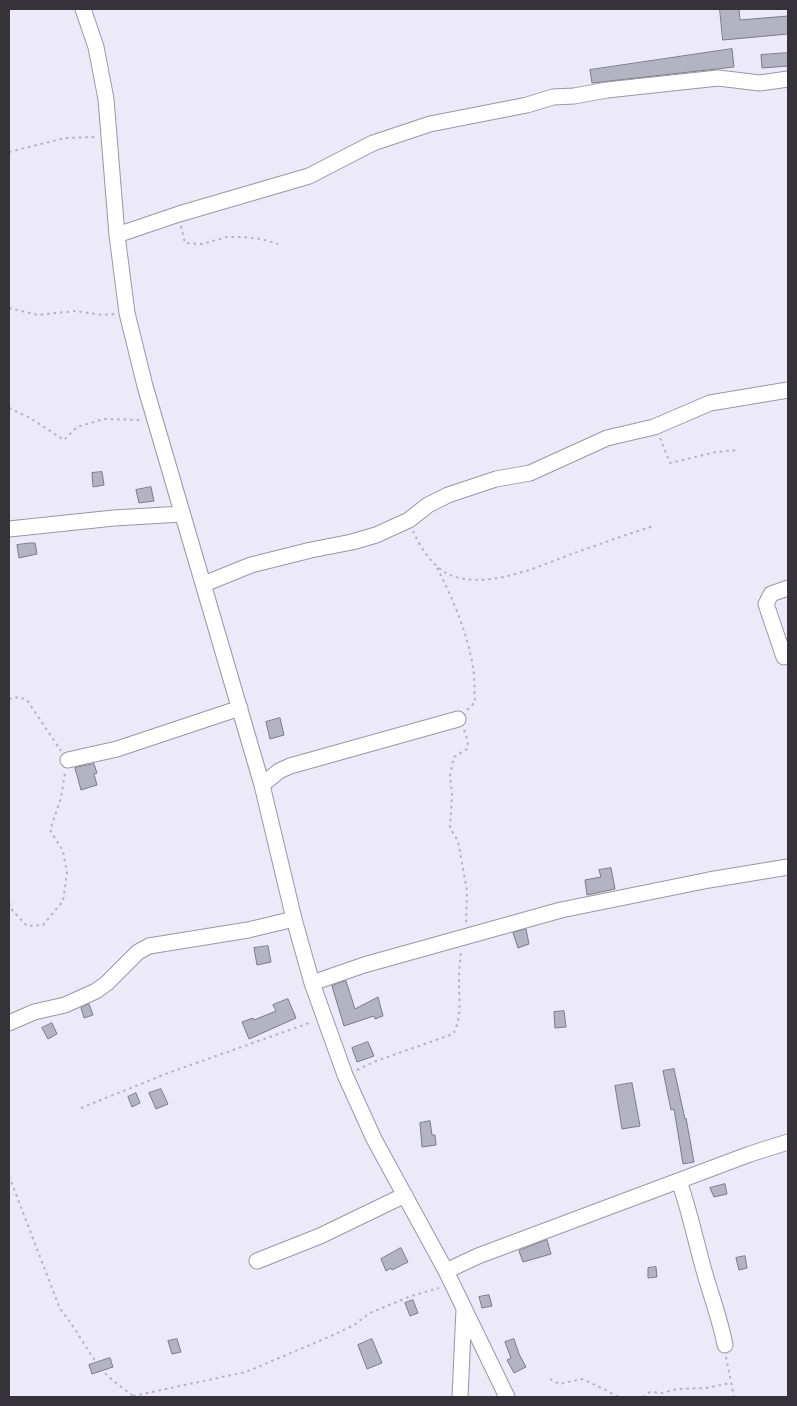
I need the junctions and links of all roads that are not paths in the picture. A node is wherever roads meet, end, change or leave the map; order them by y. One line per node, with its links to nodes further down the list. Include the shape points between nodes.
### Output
1 (83, 9): 3 (street, via 96,47 106,100)
2 (788, 79): 3 (street, via 760,83 718,78 607,90 553,97 430,124 373,143 309,176)
3 (117, 235): 5 (street, via 127,313)
4 (788, 390): 7 (street, via 710,403 654,427 607,438 530,472 463,489 376,535 251,565)
5 (182, 514): 6 (street); 7 (street)
6 (9, 530)
7 (204, 584): 10 (street)
8 (788, 588): 9 (street, via 771,594 766,604)
9 (784, 657)
10 (240, 708): 12 (street, via 117,749); 13 (street)
11 (458, 719): 13 (street, via 290,766)
12 (68, 760)
13 (262, 785): 15 (street)
14 (788, 867): 16 (street, via 561,910 373,963)
15 (294, 919): 16 (street); 17 (street, via 149,946 138,952 96,991)
16 (312, 984): 20 (street, via 345,1075 374,1139)
17 (9, 1023)
18 (788, 1142): 19 (street)
19 (679, 1181): 22 (street); 24 (street)
20 (405, 1195): 21 (street, via 320,1236); 22 (street)
21 (257, 1261)
22 (446, 1271): 23 (street)
23 (464, 1309): 25 (street); 26 (street)
24 (725, 1345)
25 (460, 1397)
26 (507, 1397)

